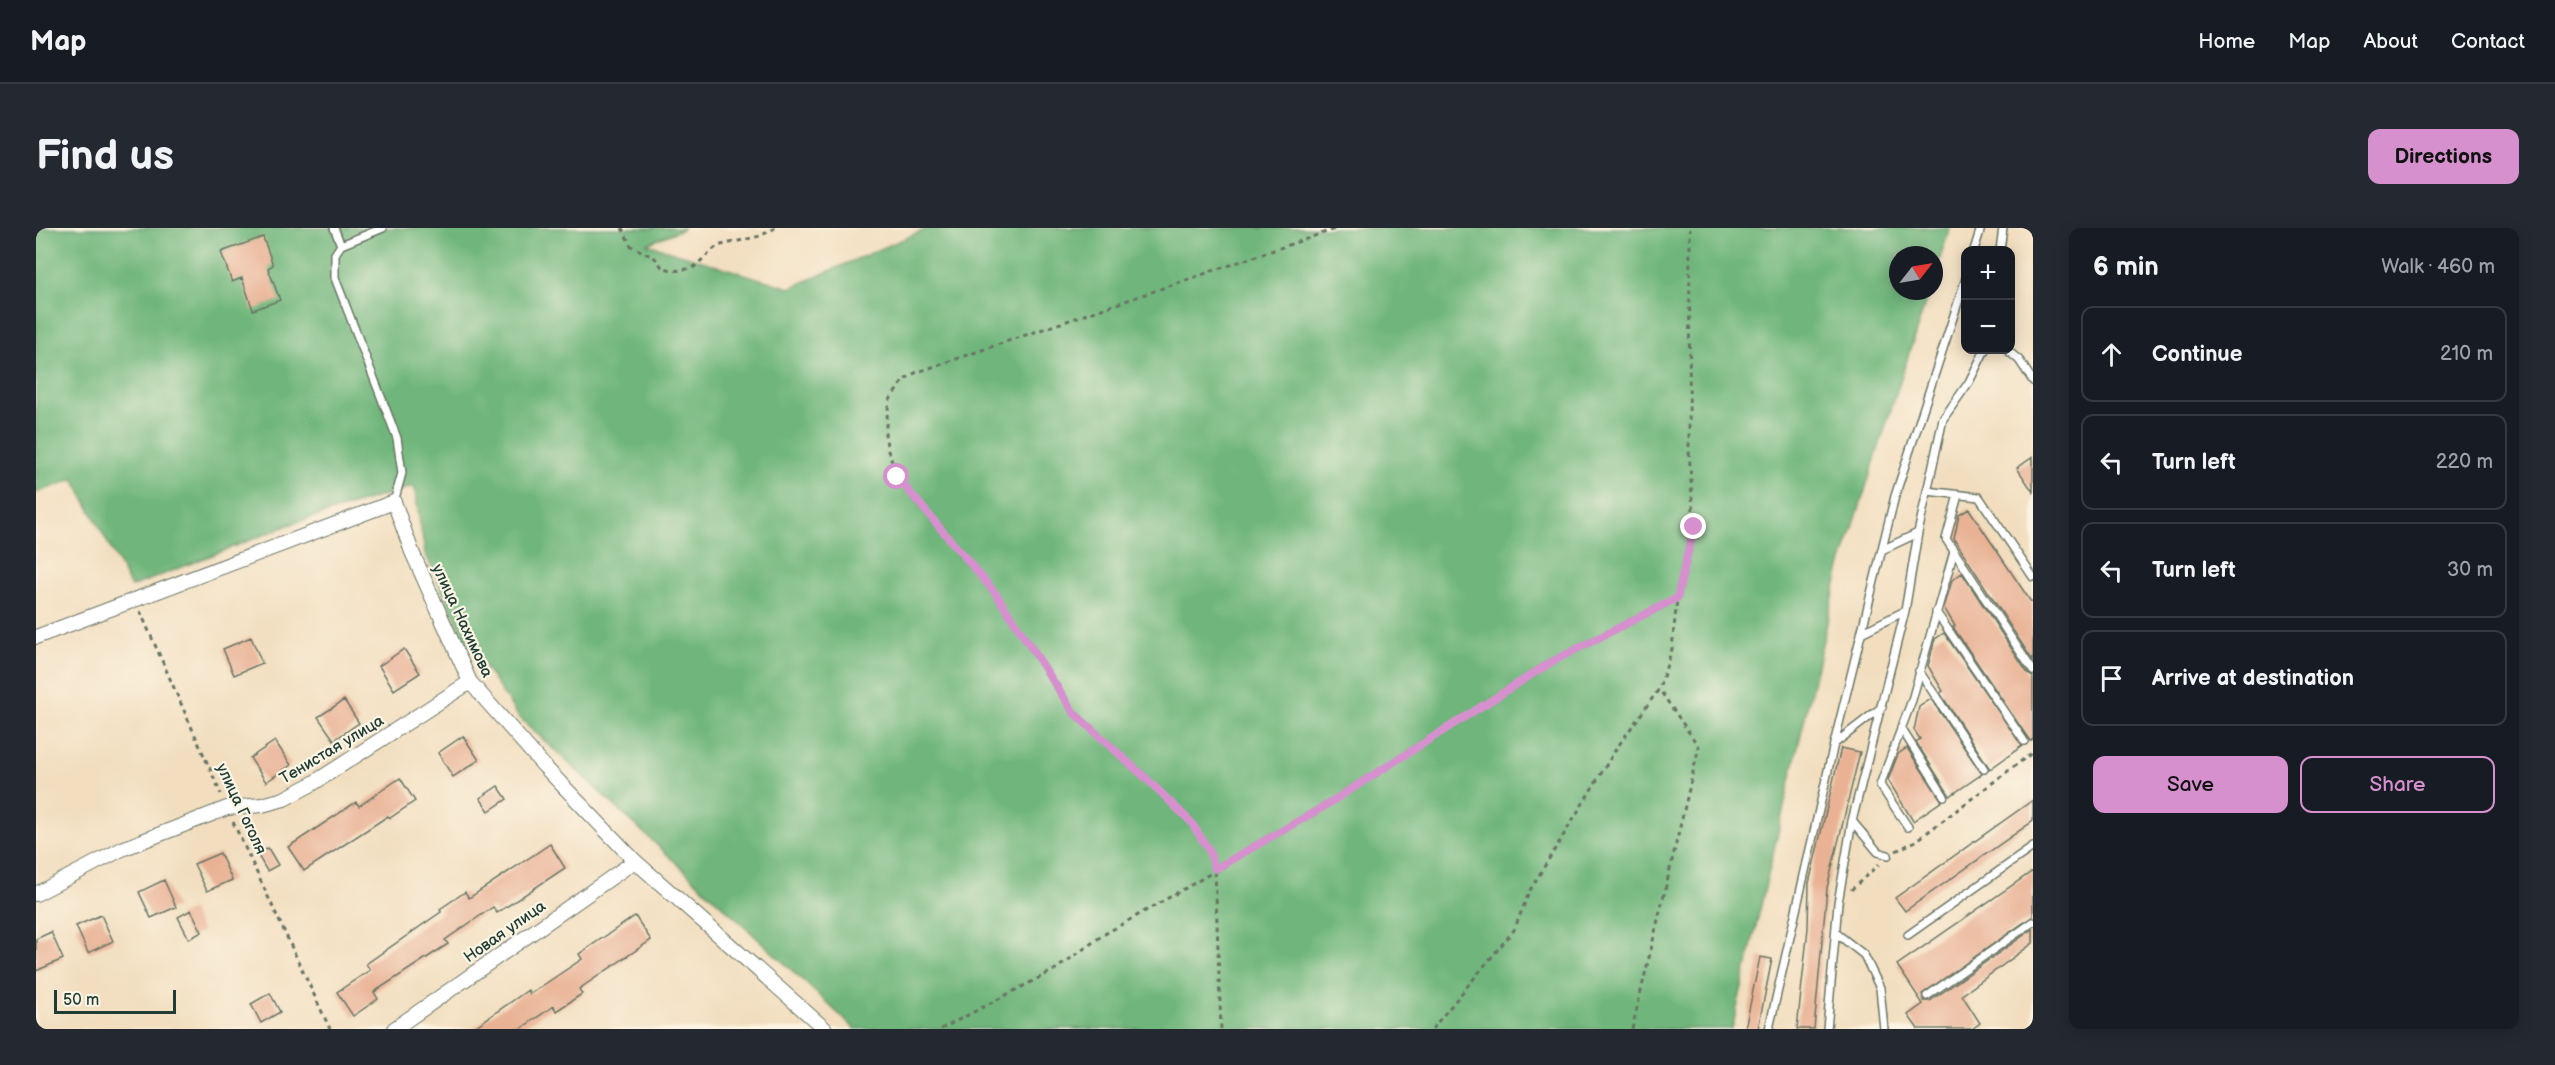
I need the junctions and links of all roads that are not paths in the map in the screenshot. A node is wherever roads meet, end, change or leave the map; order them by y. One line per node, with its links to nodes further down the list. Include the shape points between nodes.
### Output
1 (334, 228): 5 (lane)
2 (383, 228): 5 (lane)
3 (1981, 228): 6 (lane)
4 (2003, 228): 7 (lane)
5 (341, 245): 14 (lane, via 335,254 335,278 397,438 402,473)
6 (1975, 246)
7 (2001, 246)
8 (1961, 290): 16 (lane, via 1895,496)
9 (1983, 354): 12 (lane, via 1943,419)
10 (2012, 354): 11 (lane)
11 (2033, 381)
12 (1927, 491): 13 (lane); 15 (lane)
13 (1958, 495): 17 (lane, via 1946,538); 18 (lane, via 1979,497)
14 (394, 502): 22 (street); 25 (street, улица Нахимова)
15 (1918, 533): 16 (lane); 19 (lane)
16 (1882, 550): 21 (lane)
17 (1954, 551): 20 (lane); 24 (lane)
18 (2033, 577)
19 (1905, 611): 21 (lane); 26 (lane)
20 (1936, 612): 23 (lane); 28 (lane)
21 (1863, 632): 29 (lane)
22 (36, 637)
23 (1919, 670): 27 (lane); 30 (lane)
24 (2033, 671)
25 (470, 682): 36 (street, улица Нахимова); 37 (street, Тенистая улица, via 293,794 262,805 227,808 122,849)
26 (1882, 707): 29 (lane); 32 (lane)
27 (1901, 728): 31 (lane); 33 (lane, via 1880,785)
28 (2024, 741)
29 (1834, 744): 44 (lane)
30 (1983, 769)
31 (1944, 796)
32 (1852, 821): 35 (lane, via 1878,852); 39 (lane)
33 (1908, 827)
34 (2033, 847): 40 (lane)
35 (1888, 855)
36 (635, 861): 42 (street, Новая улица); 43 (street, улица Нахимова)
37 (36, 894)
38 (2033, 922): 41 (lane)
39 (1836, 933): 45 (lane); 46 (lane, via 1864,955 1868,963 1880,988)
40 (1908, 934)
41 (1928, 996)
42 (394, 1029)
43 (825, 1029)
44 (1769, 1029)
45 (1827, 1029)
46 (1884, 1029)

